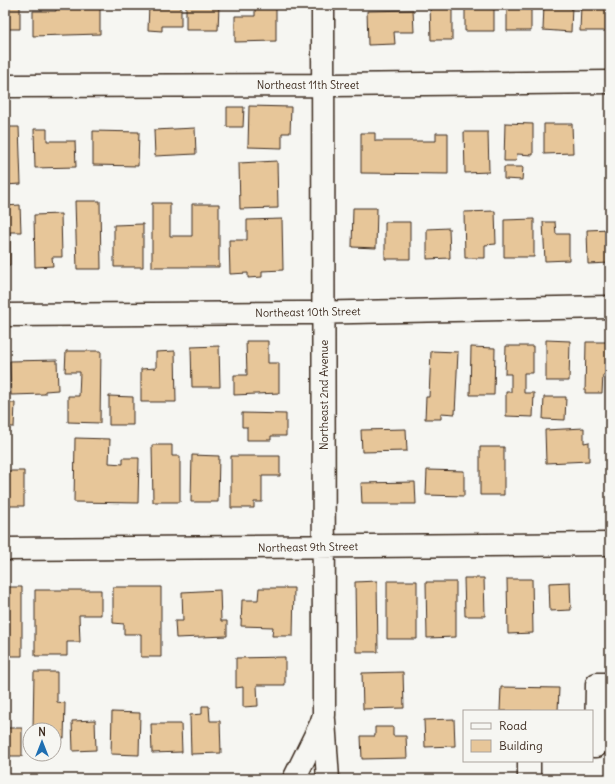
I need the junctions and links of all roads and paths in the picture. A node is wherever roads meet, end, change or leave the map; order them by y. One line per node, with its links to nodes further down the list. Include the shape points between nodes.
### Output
1 (323, 5): 4 (street, Northeast 2nd Avenue)
2 (610, 82): 4 (street, Northeast 11th Street)
3 (5, 86): 4 (street, Northeast 11th Street)
4 (323, 86): 6 (street, Northeast 2nd Avenue)
5 (610, 307): 6 (street, Northeast 10th Street)
6 (324, 312): 7 (street, Northeast 10th Street); 9 (street, Northeast 2nd Avenue)
7 (5, 315)
8 (610, 544): 9 (street, Northeast 9th Street)
9 (324, 546): 10 (street, Northeast 9th Street); 12 (street, Northeast 2nd Avenue)
10 (5, 549)
11 (610, 684): 13 (street, via 597,684 596,746)
12 (324, 715): 15 (street, Northeast 2nd Avenue); 16 (street)
13 (593, 746)
14 (529, 762): 17 (street)
15 (294, 779)
16 (328, 779)
17 (529, 779)

